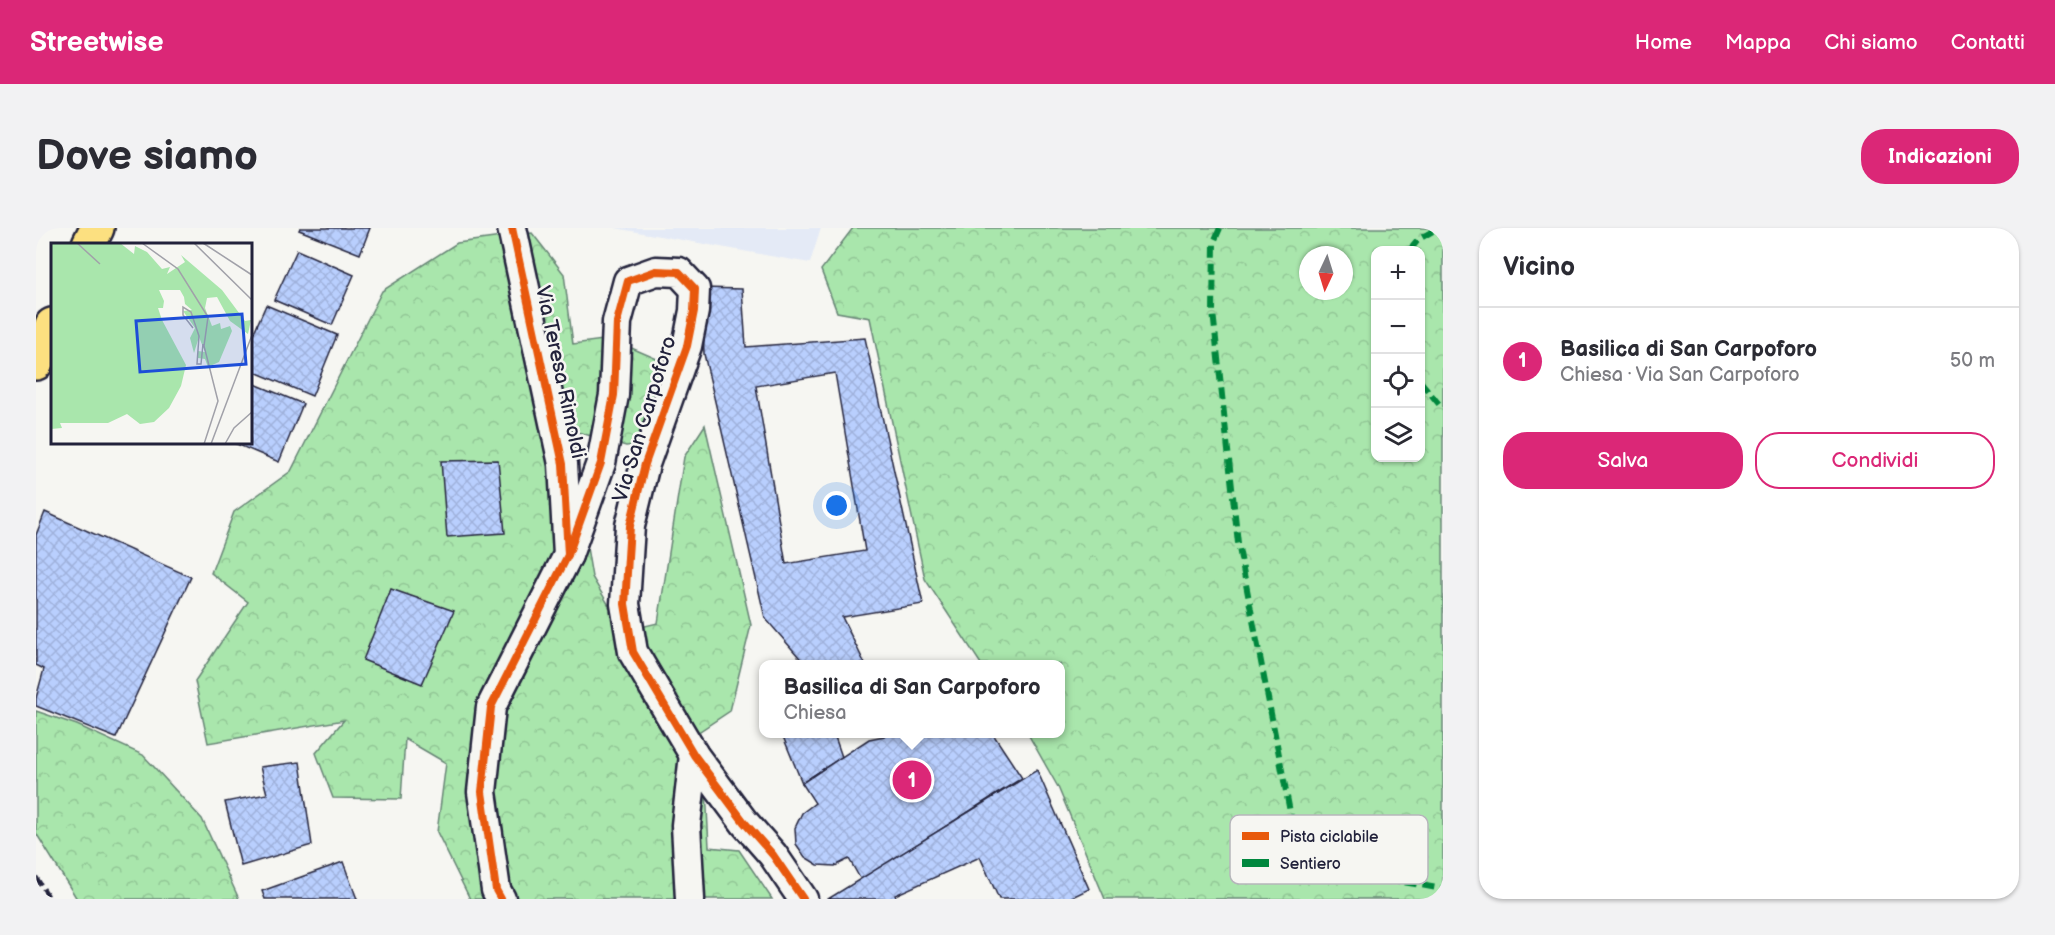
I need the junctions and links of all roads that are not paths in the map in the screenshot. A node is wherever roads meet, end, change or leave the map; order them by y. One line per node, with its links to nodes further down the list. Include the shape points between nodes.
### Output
1 (97, 228): 3 (main road)
2 (512, 228): 6 (street, Via Teresa Rimoldi, via 563,464)
3 (90, 243)
4 (51, 327): 5 (main road)
5 (36, 363)
6 (568, 555): 7 (street, Via San Carpoforo, via 601,463 614,395 617,322 628,281 656,271 679,272 695,289 694,311 687,346 645,464 630,526 625,604 633,652); 8 (street, via 491,707 482,792 496,891)
7 (694, 755): 9 (street, via 686,825); 10 (street, Via San Carpoforo)
8 (501, 899)
9 (690, 899)
10 (803, 899)

